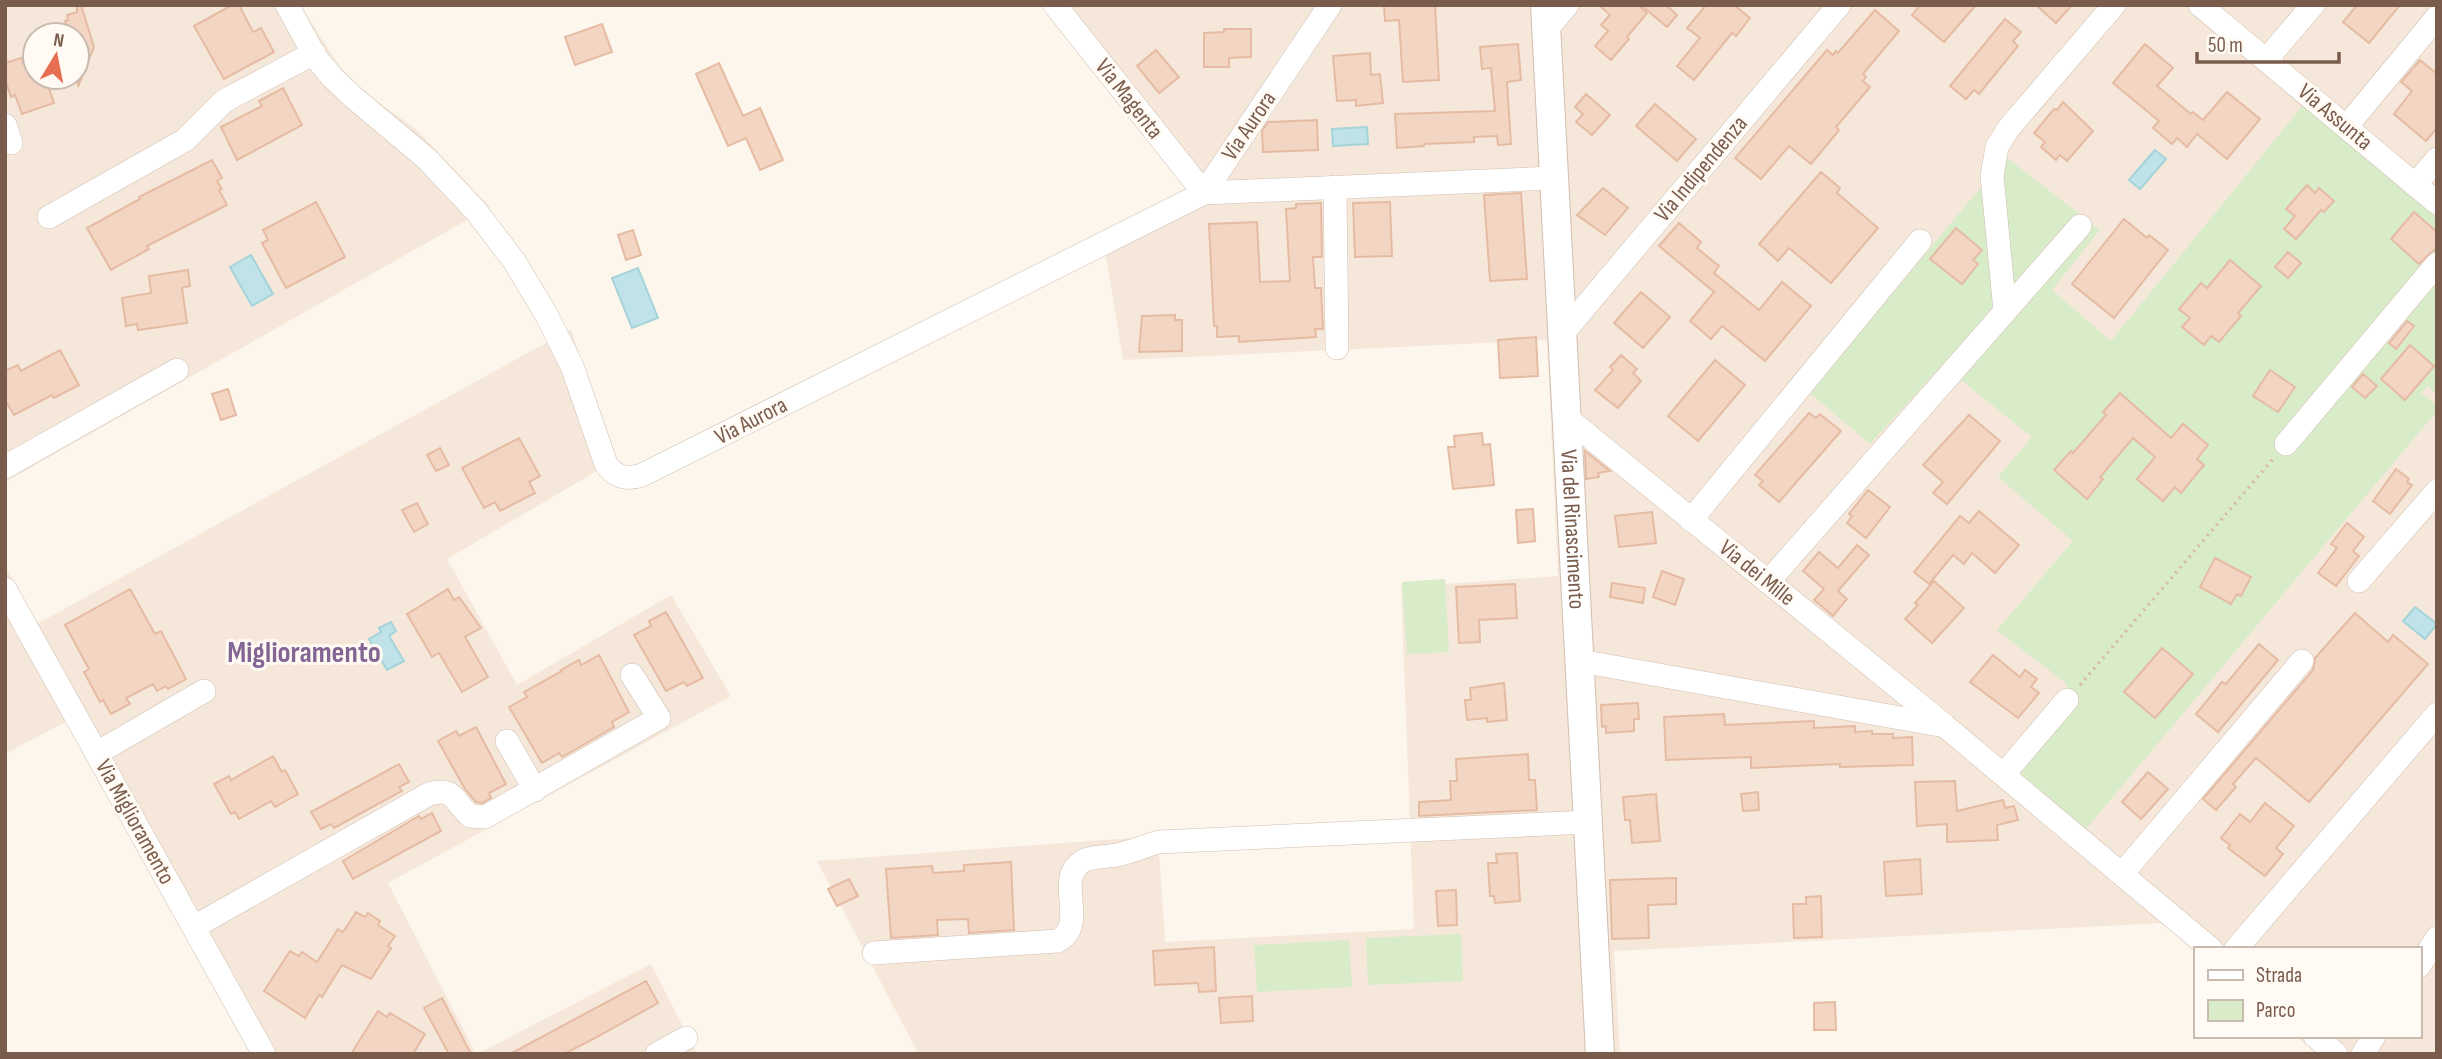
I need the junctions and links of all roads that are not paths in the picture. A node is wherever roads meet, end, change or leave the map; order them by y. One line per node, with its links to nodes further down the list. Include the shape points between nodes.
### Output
1 (287, 5): 11 (street, Via Aurora)
2 (1055, 5): 18 (street, Via Magenta)
3 (1330, 5): 18 (street, Via Aurora)
4 (1567, 5): 10 (street)
5 (1839, 5): 25 (street, Via Indipendenza)
6 (2114, 5): 24 (street, via 1997,147 1992,184)
7 (2200, 5): 12 (street, Via Assunta)
8 (2313, 5): 12 (street)
9 (2437, 17): 13 (street)
10 (1545, 18): 15 (street, Via del Rinascimento)
11 (313, 52): 18 (street, Via Aurora, via 346,92 427,159 493,233 560,340 606,464 627,478 642,475); 20 (street, via 224,102 186,140)
12 (2266, 60): 13 (street, Via Assunta)
13 (2347, 127): 16 (street, Via Assunta)
14 (2437, 159): 16 (street)
15 (1553, 178): 17 (street); 25 (street, Via del Rinascimento)
16 (2414, 185): 19 (street, Via Assunta)
17 (1335, 187): 18 (street); 26 (street)
18 (1203, 193)
19 (2437, 203)
20 (49, 217)
21 (2080, 226): 24 (street)
22 (1920, 241): 32 (street)
23 (2437, 264): 29 (street)
24 (2005, 311): 34 (street)
25 (1563, 333): 28 (street, Via del Rinascimento)
26 (1337, 348)
27 (177, 370): 30 (street)
28 (1568, 419): 32 (street, Via dei Mille); 36 (street, Via del Rinascimento)
29 (2286, 444)
30 (5, 467)
31 (2437, 491): 33 (street)
32 (1692, 520): 34 (street, Via dei Mille)
33 (2359, 581)
34 (1768, 582): 42 (street, Via dei Mille)
35 (5, 589): 44 (street, Via Miglioramento)
36 (1580, 661): 42 (street, Via dei Mille); 47 (street, Via del Rinascimento)
37 (2302, 661): 48 (street)
38 (632, 675): 46 (street, via 667,715)
39 (204, 691): 44 (street)
40 (2067, 700): 45 (street)
41 (2437, 714): 52 (street)
42 (1945, 726): 45 (street, Via dei Mille)
43 (507, 741): 46 (street)
44 (97, 753): 49 (street, Via Miglioramento)
45 (2004, 774): 48 (street, Via dei Mille)
46 (534, 790): 49 (street, via 479,818 466,812 452,795 429,794)
47 (1588, 822): 53 (street, via 1159,842 1079,864 1071,879 1070,931 1057,941); 60 (street, Via del Rinascimento)
48 (2122, 874): 51 (street, Via dei Mille)
49 (194, 927): 58 (street, Via Miglioramento)
50 (2437, 939): 54 (street)
51 (2209, 947)
52 (2238, 947)
53 (874, 953)
54 (2421, 963)
55 (686, 1038): 59 (street)
56 (2317, 1038): 61 (street)
57 (2373, 1038): 62 (street)
58 (264, 1054)
59 (657, 1054)
60 (1600, 1054)
61 (2336, 1054)
62 (2363, 1054)

